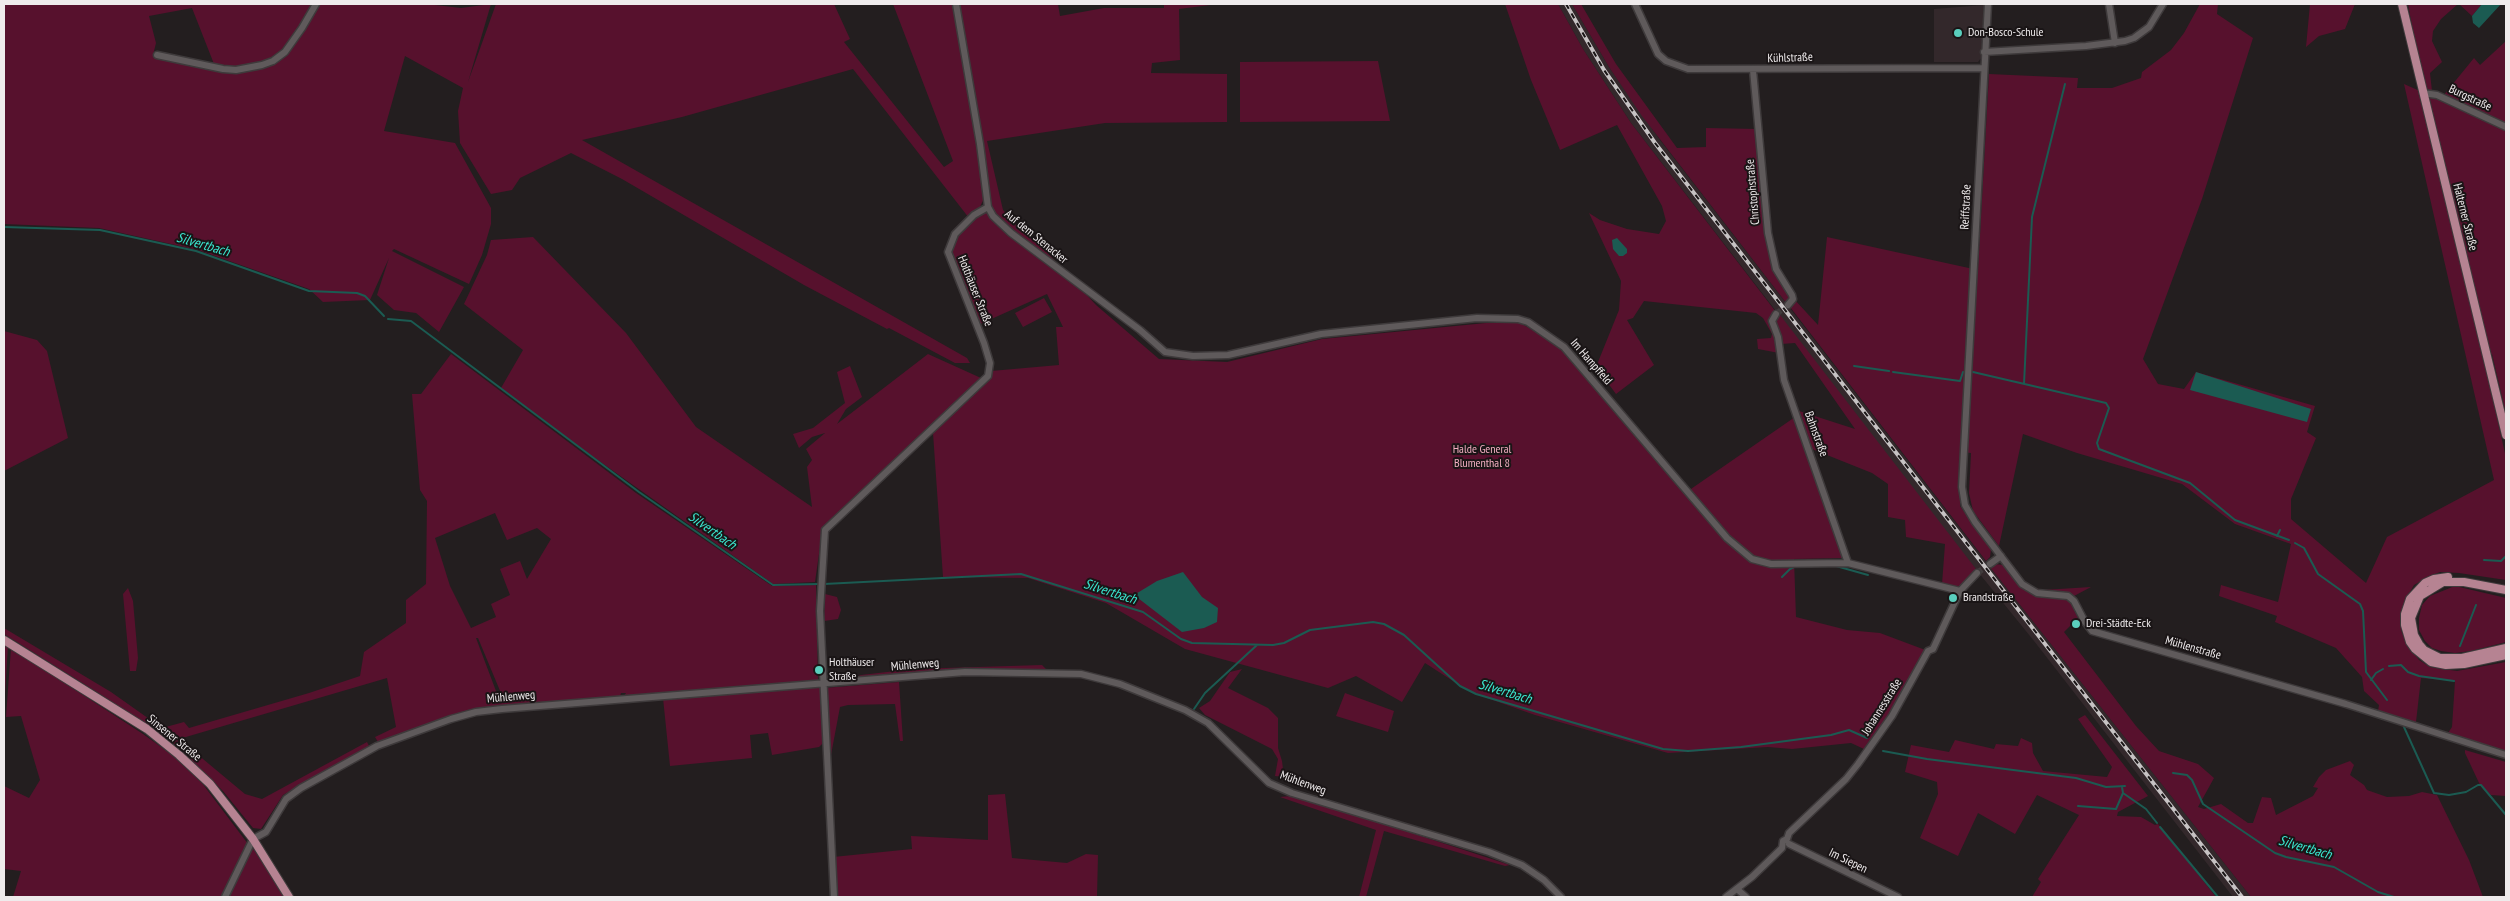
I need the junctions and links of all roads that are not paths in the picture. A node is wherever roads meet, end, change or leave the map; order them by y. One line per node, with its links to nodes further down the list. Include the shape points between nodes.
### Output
1 (316, 4): 10 (street, via 285,52 262,65 223,69)
2 (956, 4): 15 (street, Auf dem Stenacker)
3 (1635, 4): 12 (street, Kühlstraße, via 1653,48 1666,61 1688,69)
4 (1988, 4): 9 (street, Reiffstraße)
5 (2109, 4): 8 (street)
6 (2163, 4): 8 (street, via 2149,27 2134,38)
7 (2402, 4): 13 (main road, Halterner Straße)
8 (2115, 43): 9 (street)
9 (1984, 52): 11 (street, Reiffstraße)
10 (157, 55)
11 (1984, 68): 12 (street, Kühlstraße); 19 (street, Reiffstraße)
12 (1753, 70): 16 (street, Christophstraße, via 1768,233 1776,269 1792,295 1793,300)
13 (2423, 93): 14 (street, Burgstraße, via 2437,95); 20 (main road, Halterner Straße)
14 (2506, 128)
15 (988, 207): 18 (street, Auf dem Stenacker, via 1011,233); 31 (street, Holthäuser Straße, via 974,215 955,234 948,252 984,344 990,363 988,376 825,530 820,590)
16 (1788, 305)
17 (1776, 314): 22 (street, Bahnstraße, via 1772,322 1778,338 1784,380)
18 (1165, 352): 22 (street, Im Hampffeld, via 1193,356 1228,355 1321,334 1494,317 1528,322 1564,347 1727,538 1752,559 1771,564)
19 (1966, 410): 21 (street, Mühlenstraße, via 1962,487 1965,505)
20 (2506, 435)
21 (2001, 556): 23 (street); 32 (street, Mühlenstraße, via 2031,591 2064,595 2074,600 2092,631)
22 (1848, 563): 27 (street)
23 (1990, 564)
24 (1977, 573): 27 (street, Johannesstraße)
25 (2464, 582): 26 (main road); 29 (main road, via 2443,582 2418,599 2411,618 2419,644 2431,654 2451,658); 30 (main road, via 2455,577 2445,577 2434,579 2417,590 2405,614 2410,642 2421,655 2440,665 2464,664)
26 (2506, 590)
27 (1960, 591): 34 (street, Johannesstraße, via 1933,649 1925,656 1892,716 1846,779 1789,833)
28 (4, 640): 33 (main road, Sinsener Straße, via 148,730 180,755 210,784)
29 (2506, 648)
30 (2506, 655)
31 (822, 684): 33 (street, Mühlenweg, via 476,712 377,746 301,788 286,799 266,832); 38 (street, Holthäuser Straße); 39 (street, Mühlenweg, via 965,672 1081,674 1120,684 1185,710 1208,723 1269,783 1292,793 1489,852 1522,865)
32 (2506, 755)
33 (253, 839): 36 (street); 37 (main road, Sinsener Straße)
34 (1787, 843): 35 (street, Johannesstraße); 42 (street, Im Siepen)
35 (1737, 889): 40 (street, Johannesstraße); 41 (street)
36 (225, 897)
37 (289, 897)
38 (834, 897)
39 (1561, 897)
40 (1726, 897)
41 (1746, 897)
42 (1898, 897)

